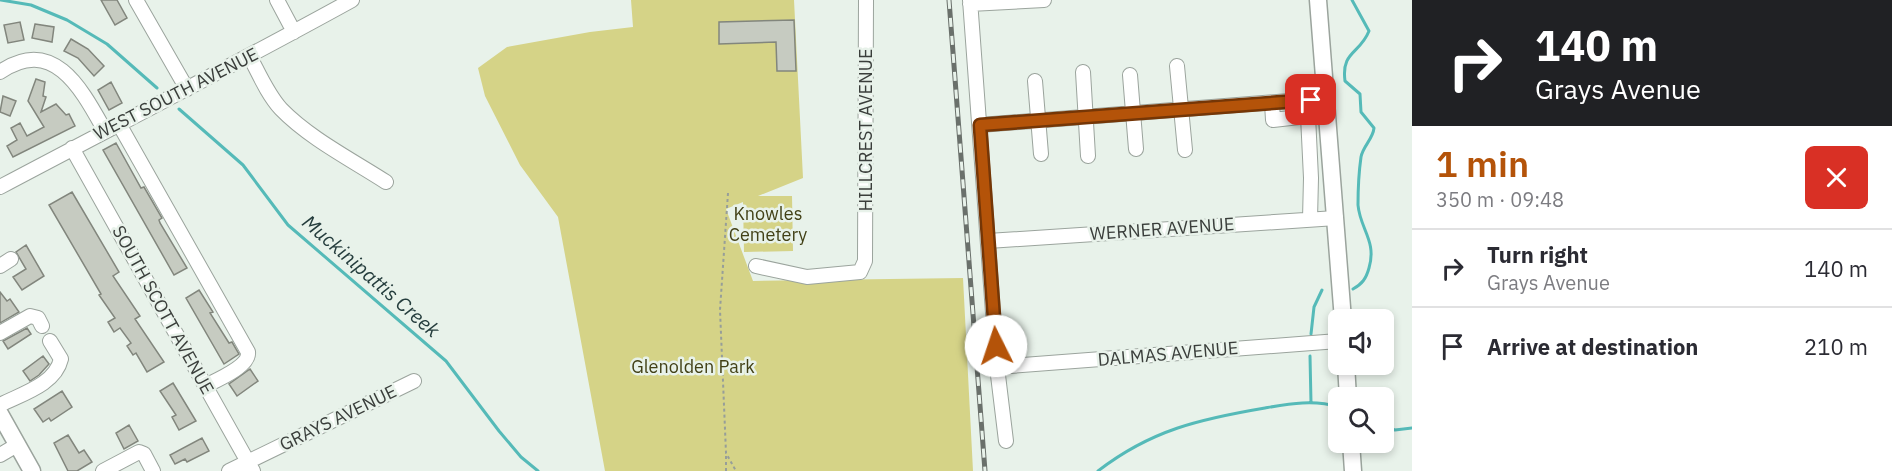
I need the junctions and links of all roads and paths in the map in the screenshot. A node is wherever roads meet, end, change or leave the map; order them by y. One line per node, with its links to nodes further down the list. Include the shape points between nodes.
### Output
1 (136, 0): 15 (street)
2 (277, 0): 8 (street)
3 (352, 0): 8 (street, WEST SOUTH AVENUE)
4 (866, 0): 46 (street, HILLCREST AVENUE, via 865,260 860,272 807,277)
5 (1044, 0): 7 (street)
6 (1318, 0): 16 (main road)
7 (970, 2): 26 (street)
8 (294, 32): 9 (street, WEST SOUTH AVENUE)
9 (250, 57): 15 (street, WEST SOUTH AVENUE); 38 (street, via 281,108 307,130)
10 (1177, 66): 19 (street)
11 (0, 72): 27 (street, via 18,62 51,63 71,77)
12 (1083, 72): 21 (street)
13 (1130, 75): 20 (street)
14 (1035, 81): 22 (street)
15 (188, 88): 25 (street, WEST SOUTH AVENUE)
16 (1326, 99): 17 (street); 24 (main road)
17 (1296, 101): 18 (street); 23 (street)
18 (1272, 103): 19 (street); 23 (street, via 1273,120)
19 (1182, 110): 20 (street); 32 (street)
20 (1133, 114): 21 (street); 31 (street)
21 (1086, 117): 22 (street); 34 (street)
22 (1038, 120): 26 (street); 33 (street)
23 (1303, 121): 24 (street); 29 (street)
24 (1328, 122): 28 (main road)
25 (119, 124): 27 (street, WEST SOUTH AVENUE); 54 (street, via 248,352 245,364)
26 (980, 125): 45 (street)
27 (105, 131): 30 (street, WEST SOUTH AVENUE)
28 (1330, 142): 29 (street); 36 (main road)
29 (1310, 144): 37 (street)
30 (72, 148): 39 (street, WEST SOUTH AVENUE); 54 (street, SOUTH SCOTT AVENUE)
31 (1136, 149)
32 (1185, 150)
33 (1041, 154)
34 (1088, 156)
35 (0, 171): 39 (street)
36 (1332, 176): 37 (street); 41 (main road)
37 (1311, 178): 42 (street)
38 (386, 182)
39 (3, 185)
40 (728, 193): 59 (path, via 720,310)
41 (1334, 197): 42 (street); 43 (main road)
42 (1312, 200): 44 (street)
43 (1336, 218): 44 (street, WERNER AVENUE); 47 (main road)
44 (1310, 219): 45 (street, WERNER AVENUE)
45 (988, 242): 52 (street)
46 (756, 266)
47 (1342, 309)
48 (42, 326): 49 (street, via 38,318 30,316)
49 (0, 333)
50 (50, 341): 55 (street, via 61,358 50,378)
51 (1328, 341): 52 (street, DALMAS AVENUE)
52 (997, 367): 57 (street)
53 (414, 381): 62 (street, GRAYS AVENUE)
54 (205, 386): 62 (street, SOUTH SCOTT AVENUE)
55 (0, 405)
56 (0, 414): 58 (main road)
57 (1006, 441)
58 (17, 445): 61 (street); 63 (main road)
59 (726, 453): 67 (path); 68 (path)
60 (1352, 453): 69 (main road)
61 (0, 455)
62 (250, 466): 66 (street, GRAYS AVENUE)
63 (32, 471)
64 (103, 471): 65 (street, via 139,452)
65 (153, 471)
66 (229, 471)
67 (726, 471)
68 (736, 471)
69 (1353, 471)

